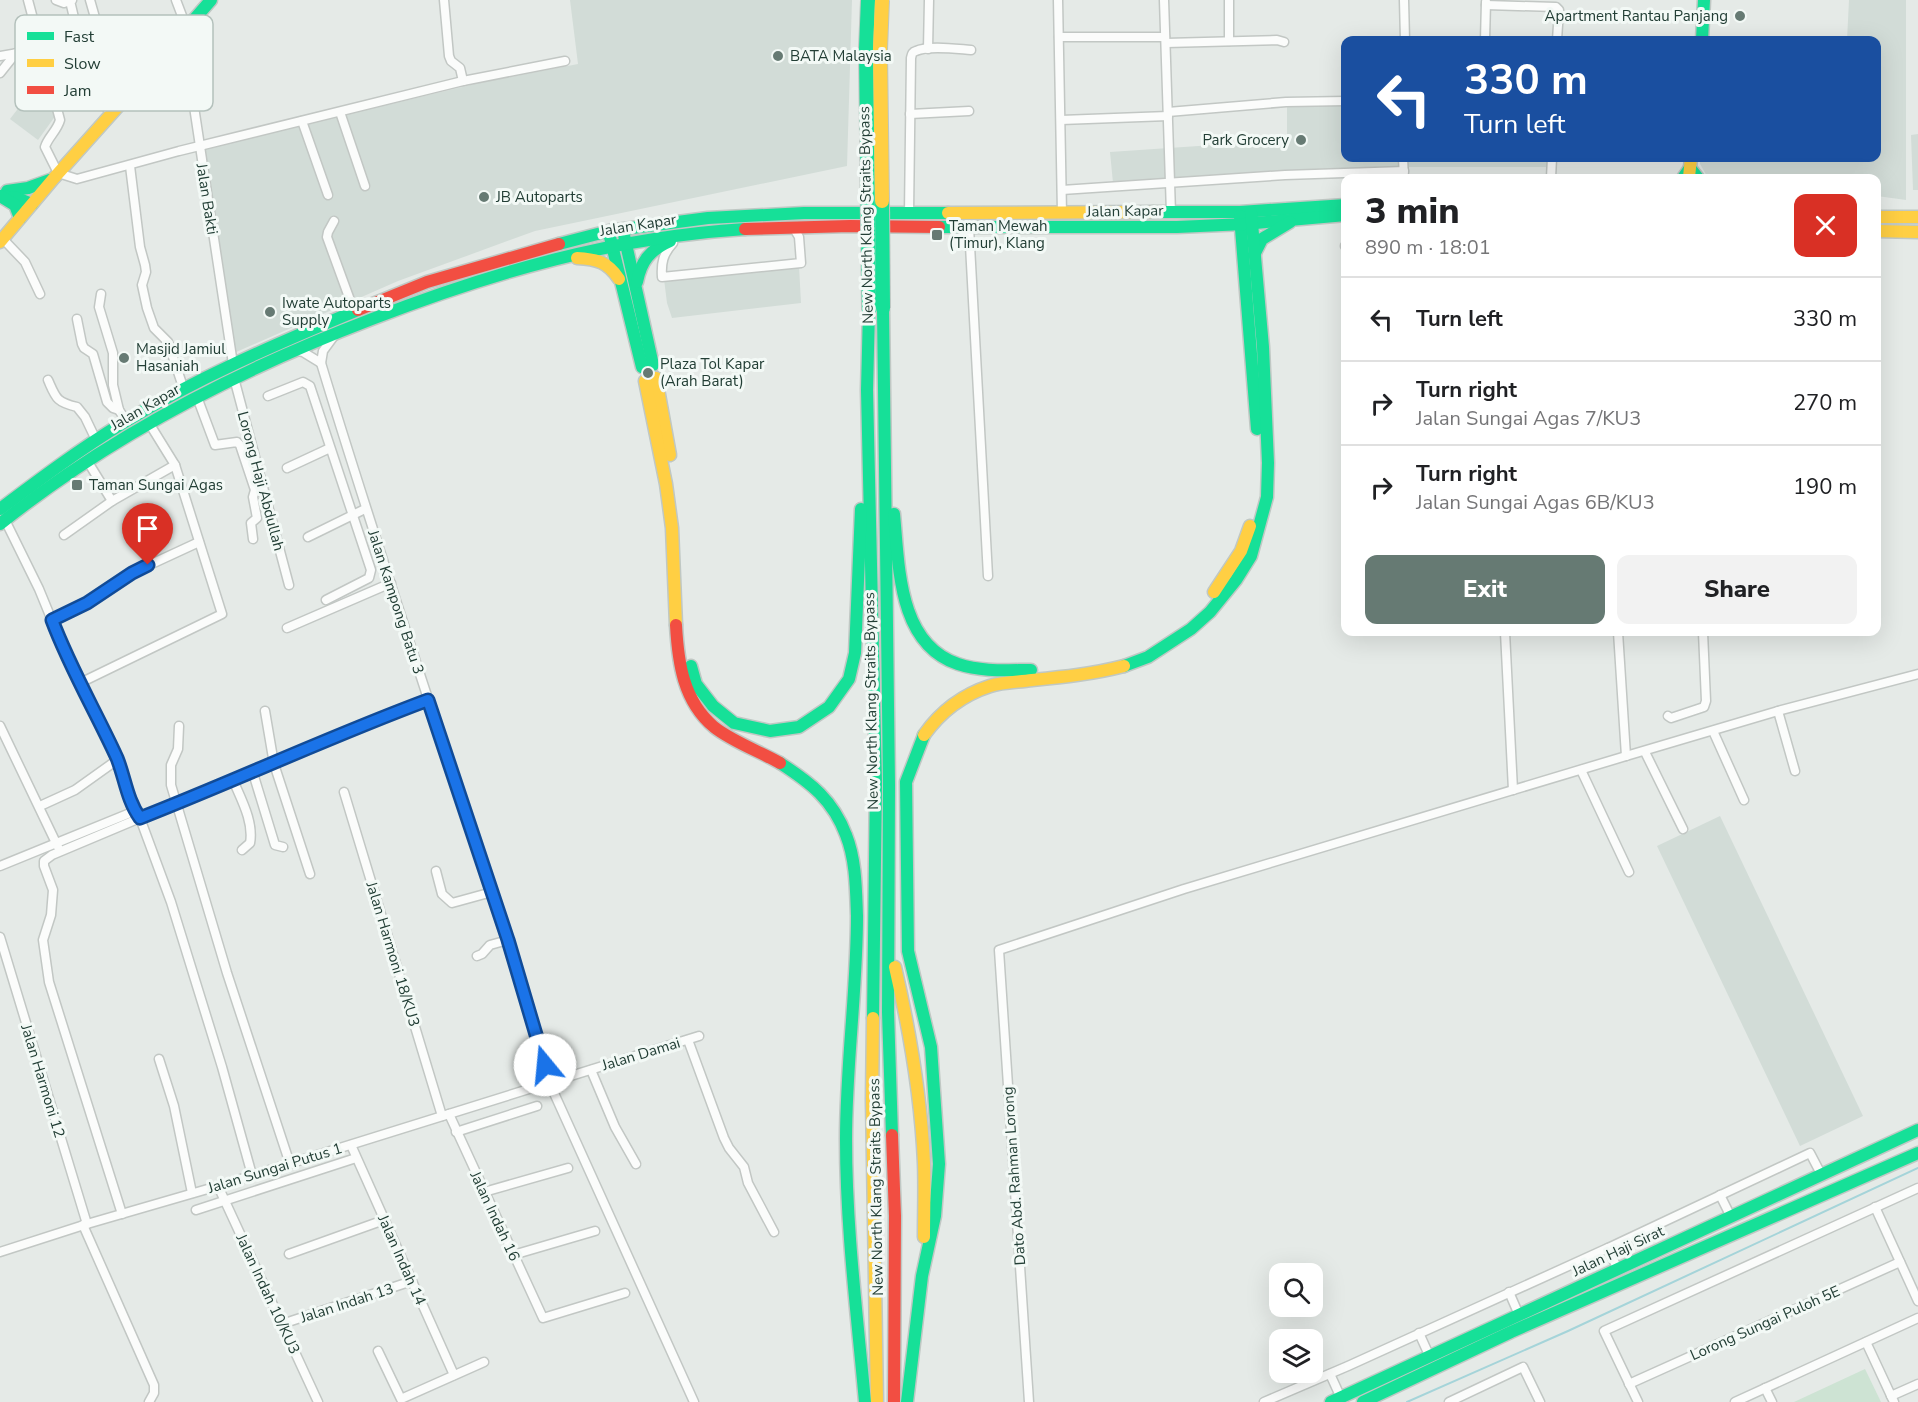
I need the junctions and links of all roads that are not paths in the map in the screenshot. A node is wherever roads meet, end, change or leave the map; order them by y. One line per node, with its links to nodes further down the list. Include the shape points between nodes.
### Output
1 (28, 0): 17 (street)
2 (56, 0): 3 (street)
3 (71, 0): 18 (street)
4 (90, 0): 19 (street)
5 (176, 0): 20 (street, Jalan Bakti)
6 (211, 0): 21 (main road)
7 (444, 0): 37 (street, via 449,56 460,68)
8 (868, 0): 93 (main road, New North Klang Straits Bypass, bridge)
9 (882, 0): 102 (main road, New North Klang Straits Bypass, bridge)
10 (930, 0): 30 (street)
11 (1058, 0): 26 (street)
12 (1164, 0): 27 (street)
13 (1229, 0): 28 (street)
14 (1404, 0): 22 (street)
15 (1704, 0): 25 (main road)
16 (1486, 2): 23 (street); 24 (street, via 1556,7)
17 (32, 15)
18 (74, 15)
19 (94, 15)
20 (180, 15)
21 (199, 15)
22 (1405, 36)
23 (1485, 36)
24 (1557, 36)
25 (1702, 36)
26 (1059, 37): 27 (street); 47 (street)
27 (1165, 40): 28 (street); 46 (street)
28 (1229, 41): 29 (street)
29 (1284, 42)
30 (928, 49): 31 (street); 45 (street, via 917,50 910,58)
31 (971, 50)
32 (15, 53): 34 (street)
33 (15, 54): 36 (street)
34 (0, 56)
35 (565, 61): 37 (street)
36 (0, 73)
37 (463, 81): 43 (street)
38 (1341, 101): 46 (street, via 1286,102)
39 (58, 111): 51 (street, via 58,128 45,147)
40 (110, 111): 44 (street)
41 (195, 111): 49 (street, Jalan Bakti)
42 (969, 111): 45 (street)
43 (340, 112): 48 (street); 54 (street)
44 (112, 113): 51 (main road)
45 (910, 114): 60 (street)
46 (1168, 114): 47 (street); 53 (street)
47 (1060, 120): 55 (street)
48 (302, 121): 49 (street); 57 (street)
49 (199, 147): 50 (street); 89 (street, Jalan Bakti)
50 (130, 165): 51 (street, via 77,179); 92 (street, via 146,272 142,285 147,308 154,328 168,342)
51 (56, 176): 56 (main road, via 28,188); 58 (main road)
52 (1341, 177): 53 (street)
53 (1170, 182): 55 (street); 62 (street)
54 (365, 186)
55 (1062, 190): 61 (street)
56 (2, 193): 58 (main road); 66 (main road, via 15,205)
57 (328, 195)
58 (34, 202): 66 (main road)
59 (1341, 206): 67 (main road, Jalan Kapar)
60 (909, 213): 61 (main road, Jalan Kapar); 75 (main road, Jalan Kapar, via 708,218)
61 (1062, 213): 62 (main road, Jalan Kapar)
62 (1171, 213): 67 (main road, Jalan Kapar)
63 (1341, 215): 68 (main road, Jalan Kapar)
64 (1881, 217): 65 (main road)
65 (1918, 217)
66 (20, 218): 77 (main road)
67 (1246, 218): 68 (main road, Jalan Kapar); 70 (main road, Jalan Kapar); 79 (main road)
68 (1295, 219): 79 (main road, via 1269,233)
69 (334, 221): 84 (street, via 327,237)
70 (1212, 226): 72 (main road, Jalan Kapar); 79 (main road)
71 (793, 227): 72 (main road, Jalan Kapar); 76 (main road, Jalan Kapar); 76 (street, via 799,237 801,263 662,277 664,255)
72 (969, 227): 112 (street)
73 (1881, 231): 74 (main road)
74 (1916, 234)
75 (615, 235): 78 (main road); 80 (main road, Jalan Kapar); 81 (main road); 84 (main road, Jalan Kapar, via 466,270)
76 (683, 236): 78 (main road, Jalan Kapar); 81 (main road, via 656,246 646,256)
77 (1, 241): 82 (street, via 25,261)
78 (627, 243): 81 (main road)
79 (1249, 252): 102 (main road, via 1258,495 1241,551 1227,574 1203,606 1164,638 1121,658 1068,669 986,670 940,657 925,643 905,605); 195 (main road, via 1263,347 1267,497 1251,556 1236,580 1191,629 1148,657 1097,673 992,685 970,694 934,721 912,760 906,782 908,951 931,1047 939,1164 935,1216)
80 (555, 258): 81 (main road, via 603,261); 86 (main road, Jalan Kapar, via 434,296)
81 (630, 287): 90 (main road)
82 (40, 294)
83 (102, 294): 96 (street, via 99,307 113,353 113,385)
84 (354, 312): 89 (main road, Jalan Kapar)
85 (77, 319): 96 (street, via 82,344 93,354 107,402)
86 (338, 332): 87 (main road, Jalan Kapar); 88 (street, via 323,351)
87 (291, 351): 88 (street, via 303,352); 89 (main road, Jalan Kapar)
88 (321, 363): 105 (street, Jalan Kampong Batu 3)
89 (233, 371): 92 (main road, Jalan Kapar); 94 (main road, Jalan Kapar); 114 (street, Lorong Haji Abdullah)
90 (649, 373): 93 (main road, via 679,516 686,648 696,684 713,706 734,723 770,731 799,727 829,707 849,679 855,653); 221 (main road, via 672,528 678,659 687,691 716,728 808,781 832,806 850,846 856,877 857,953 846,1137 848,1216)
91 (48, 380): 98 (street, via 57,399 77,406)
92 (184, 390): 96 (main road, Jalan Kapar)
93 (867, 390): 222 (main road, New North Klang Straits Bypass, via 876,782 872,1100)
94 (197, 396): 97 (main road, Jalan Kapar); 110 (street, via 215,446 232,442 240,445 255,490)
95 (268, 396): 99 (street, via 303,382 310,386)
96 (122, 415): 98 (main road, Jalan Kapar)
97 (149, 423): 100 (main road, Jalan Kapar); 101 (street)
98 (96, 440): 107 (main road, Jalan Kapar)
99 (330, 448): 103 (street); 106 (street)
100 (88, 462): 104 (street); 107 (main road, Jalan Kapar)
101 (175, 465): 104 (street); 111 (street)
102 (886, 467): 156 (main road, New North Klang Straits Bypass)
103 (287, 468)
104 (112, 501): 108 (street)
105 (365, 509): 106 (street); 113 (street, Jalan Kampong Batu 3)
106 (351, 516): 109 (street); 115 (street, via 371,574)
107 (2, 518): 116 (street)
108 (64, 535)
109 (308, 537)
110 (253, 539)
111 (199, 542): 116 (street, via 132,573 87,603); 122 (street, via 222,614)
112 (988, 576)
113 (391, 583): 117 (street); 123 (street, Jalan Kampong Batu 3)
114 (289, 585)
115 (326, 600)
116 (52, 620): 122 (street)
117 (288, 628)
118 (1505, 636): 138 (street)
119 (1618, 636): 131 (street)
120 (1703, 636): 126 (street, via 1704,707)
121 (1918, 674): 125 (street)
122 (80, 683): 132 (street)
123 (428, 700): 133 (street); 153 (street, Jalan Kampong Batu 3)
124 (265, 711): 133 (street)
125 (1778, 711): 129 (street); 135 (street)
126 (1668, 716)
127 (0, 726): 142 (street)
128 (180, 726): 141 (street, via 170,773)
129 (1713, 731): 130 (street); 140 (street)
130 (1645, 752): 131 (street); 144 (street)
131 (1626, 756): 134 (street)
132 (117, 760): 142 (street, via 75,790); 143 (street)
133 (274, 764): 136 (street); 152 (street)
134 (1581, 770): 138 (street); 151 (street)
135 (1795, 771)
136 (253, 773): 137 (street); 146 (street, via 275,845)
137 (233, 780): 141 (street); 147 (street, via 252,836)
138 (1513, 790): 225 (street, Dato Abd. Rahman Lorong, via 1184,889 999,950)
139 (344, 792): 164 (street, Jalan Harmoni 18/KU3)
140 (1744, 800)
141 (177, 804): 143 (street); 170 (street)
142 (40, 806): 145 (street)
143 (137, 815): 145 (street); 148 (street); 174 (street, via 171,902)
144 (1683, 829)
145 (57, 843): 148 (street); 149 (street)
146 (283, 847)
147 (242, 850)
148 (61, 852): 185 (street, via 44,861 53,890 43,940 49,982)
149 (0, 866)
150 (436, 871): 153 (street, via 442,894 452,903)
151 (1629, 872)
152 (310, 874)
153 (492, 892): 155 (street, Jalan Kampong Batu 3)
154 (0, 937): 188 (street, Jalan Harmoni 12)
155 (508, 940): 157 (street, via 490,945); 162 (street, Jalan Kampong Batu 3)
156 (890, 941): 195 (main road, via 920,1114); 223 (main road, New North Klang Straits Bypass)
157 (477, 956)
158 (699, 1036): 159 (street, Jalan Damai)
159 (688, 1040): 161 (street, Jalan Damai); 190 (street, via 724,1138 744,1167)
160 (159, 1059): 179 (street, via 174,1106)
161 (591, 1070): 162 (street, Jalan Damai); 171 (street)
162 (549, 1082): 164 (street, Jalan Sungai Putus 1); 220 (street, Jalan Kampong Batu 3)
163 (537, 1106): 166 (street)
164 (446, 1115): 166 (street, Jalan Indah 16); 167 (street, Jalan Sungai Putus 1)
165 (1918, 1130): 168 (main road, via 1887,1150 1887,1156); 173 (main road, Jalan Haji Sirat)
166 (456, 1132): 178 (street, Jalan Indah 16)
167 (351, 1144): 169 (street, Jalan Indah 14); 170 (street, Jalan Sungai Putus 1)
168 (1918, 1152): 182 (main road, Jalan Haji Sirat)
169 (356, 1158): 181 (street); 187 (street, Jalan Indah 14)
170 (290, 1164): 174 (street, Jalan Sungai Putus 1)
171 (636, 1164)
172 (568, 1168): 178 (street)
173 (1821, 1174): 177 (main road, Jalan Haji Sirat); 180 (street, via 1810,1153)
174 (252, 1175): 175 (street, Jalan Sungai Putus 1)
175 (218, 1186): 179 (street, Jalan Sungai Putus 1); 181 (street, Jalan Indah 10/KU3)
176 (1918, 1188): 183 (street)
177 (1785, 1190): 182 (main road, via 1828,1176 1840,1178 1835,1187); 186 (main road, Jalan Haji Sirat)
178 (484, 1192): 194 (street, Jalan Indah 16)
179 (192, 1193): 185 (street, Jalan Sungai Putus 1)
180 (1720, 1195): 186 (street); 191 (street)
181 (224, 1200): 184 (street); 204 (street, Jalan Indah 10/KU3)
182 (1810, 1203): 227 (main road, Jalan Haji Sirat, via 1623,1282)
183 (1875, 1207): 196 (street); 212 (street, via 1604,1331)
184 (196, 1210)
185 (122, 1214): 188 (street, Jalan Sungai Putus 1)
186 (1730, 1215): 197 (main road, Jalan Haji Sirat)
187 (384, 1220): 193 (street); 198 (street, Jalan Indah 14)
188 (85, 1224): 192 (street, Jalan Sungai Putus 1); 218 (street, Jalan Harmoni 12, via 154,1385)
189 (595, 1231): 194 (street)
190 (774, 1233)
191 (1608, 1248): 197 (street); 199 (street)
192 (0, 1252)
193 (289, 1254)
194 (513, 1255): 200 (street, Jalan Indah 16, via 543,1318)
195 (924, 1262): 224 (main road)
196 (1900, 1262): 201 (street); 212 (street, Lorong Sungai Puloh 5E)
197 (1618, 1270): 202 (main road, Jalan Haji Sirat)
198 (412, 1281): 204 (street, Jalan Indah 13); 211 (street, Jalan Indah 14)
199 (1509, 1292): 202 (street); 205 (street)
200 (625, 1293)
201 (1918, 1301)
202 (1519, 1315): 208 (main road, Jalan Haji Sirat)
203 (1918, 1318): 206 (street)
204 (282, 1324): 219 (street, Jalan Indah 10/KU3)
205 (1419, 1333): 208 (street); 210 (street)
206 (1866, 1342): 214 (street); 215 (street)
207 (378, 1351): 211 (street, via 401,1399)
208 (1429, 1355): 217 (main road, Jalan Haji Sirat)
209 (484, 1362): 211 (street)
210 (1330, 1374): 216 (street); 217 (street)
211 (454, 1375)
212 (1629, 1384): 230 (street)
213 (1918, 1384): 215 (street)
214 (1765, 1388): 231 (street); 232 (street)
215 (1893, 1399)
216 (1274, 1400): 226 (street)
217 (1336, 1400)
218 (149, 1402)
219 (318, 1402)
220 (694, 1402)
221 (865, 1402)
222 (877, 1402)
223 (894, 1402)
224 (907, 1402)
225 (1029, 1402)
226 (1264, 1402)
227 (1363, 1402)
228 (1449, 1402): 229 (street, via 1523,1367)
229 (1540, 1402)
230 (1638, 1402)
231 (1735, 1402)
232 (1772, 1402)

